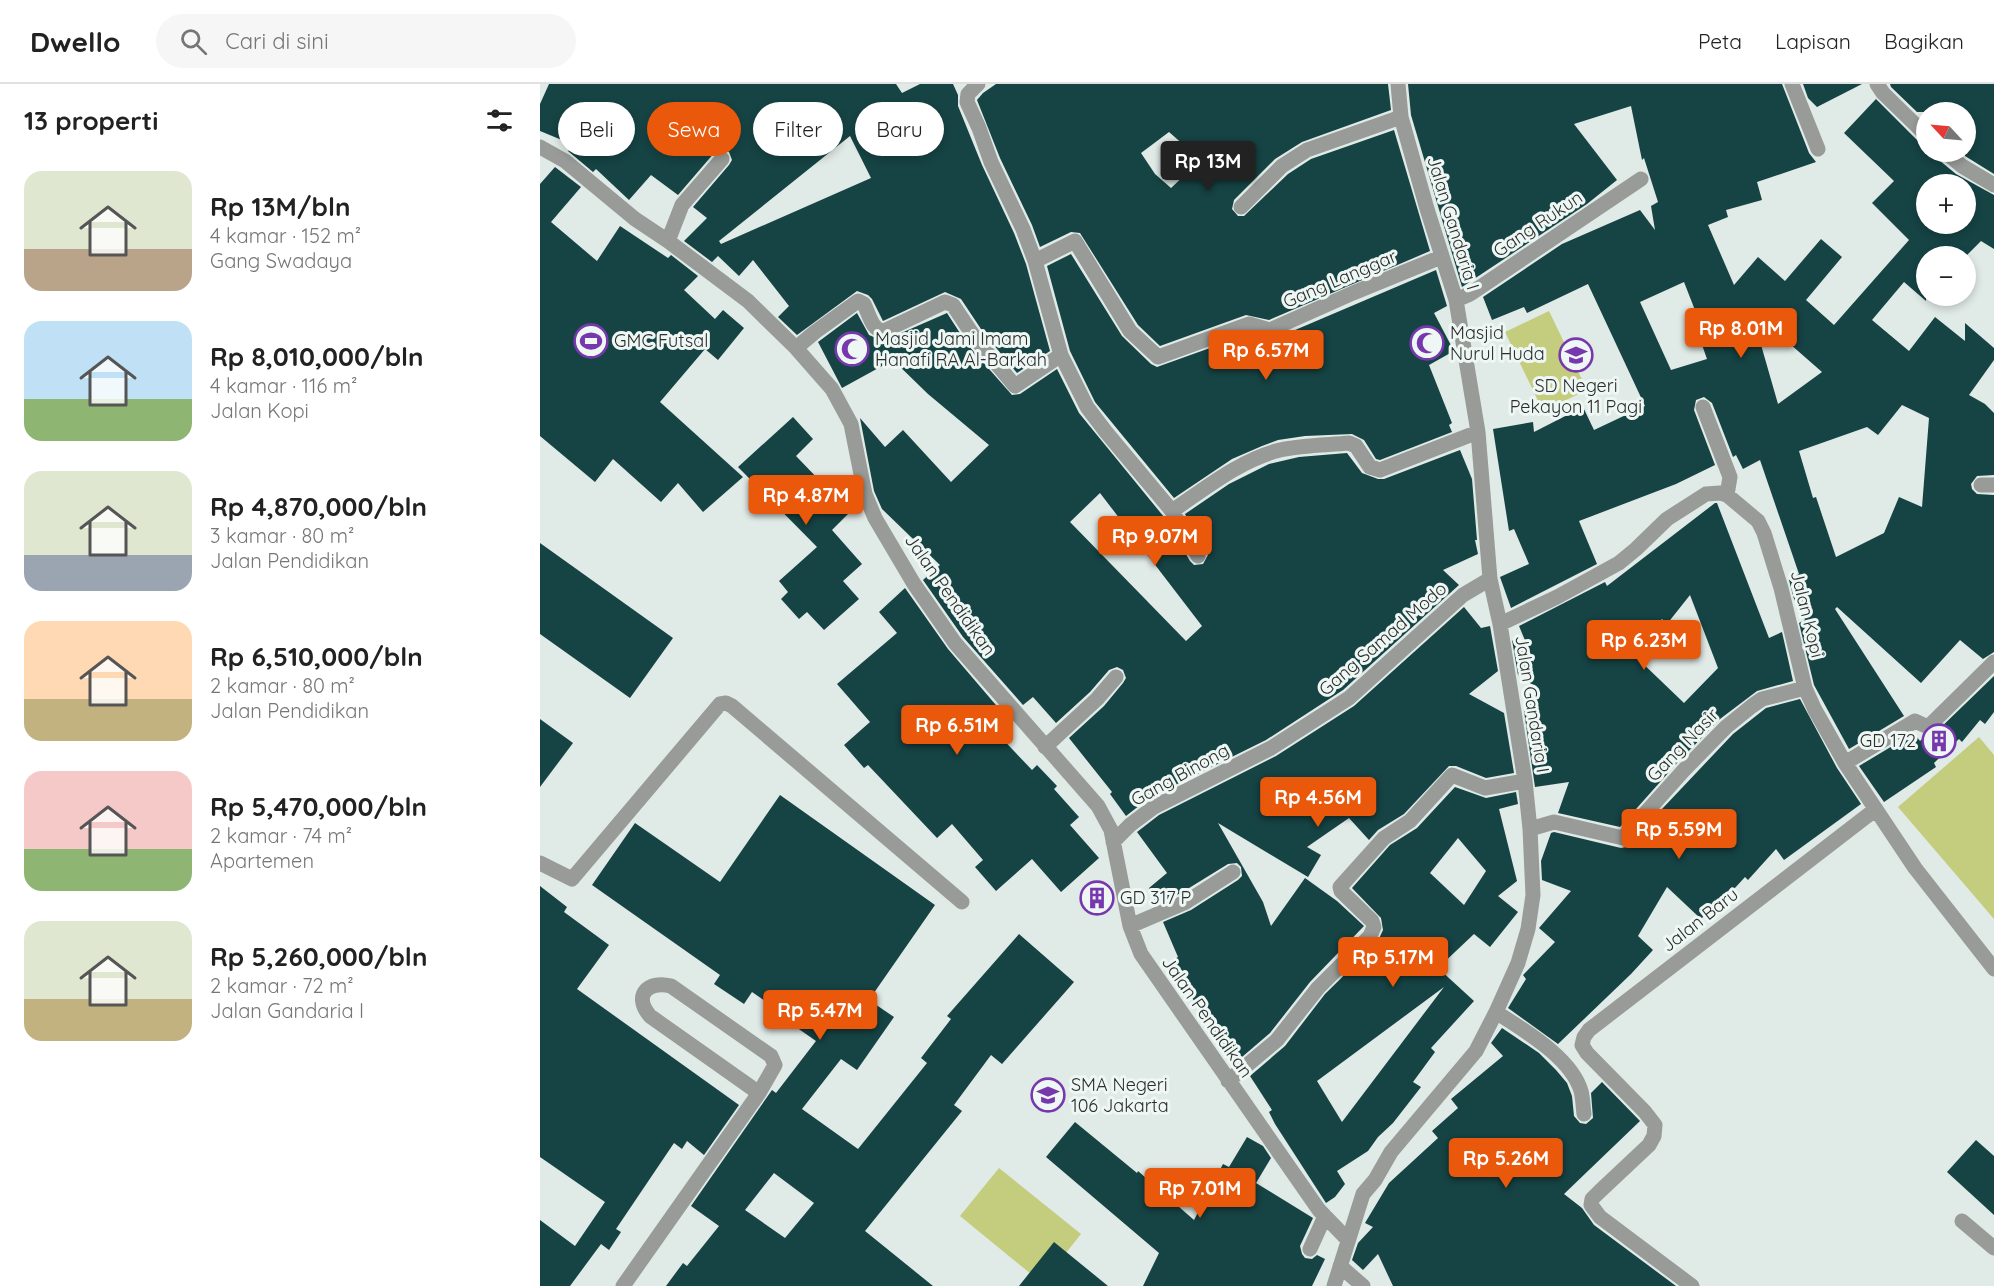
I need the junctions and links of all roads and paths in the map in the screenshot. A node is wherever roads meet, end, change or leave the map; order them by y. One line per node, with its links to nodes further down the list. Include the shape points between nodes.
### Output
1 (978, 84): 16 (street, via 968,94 967,102)
2 (1398, 84): 5 (street, Jalan Gandaria I)
3 (1791, 84): 8 (street)
4 (1877, 84): 6 (street)
5 (1401, 117): 13 (street, via 1306,150 1282,166); 15 (street, Jalan Gandaria I)
6 (1916, 125)
7 (540, 147): 14 (street, Jalan Pendidikan, via 565,161)
8 (1818, 149)
9 (722, 159): 14 (street, via 682,205)
10 (1957, 162): 12 (street)
11 (1641, 179): 17 (street, Gang Rukun)
12 (1994, 185)
13 (1241, 207)
14 (668, 241): 18 (street, Jalan Pendidikan, via 748,301)
15 (1441, 257): 16 (street, Gang Langgar, via 1270,330 1249,324 1161,356 1153,354 1125,324 1075,241); 17 (street, Jalan Gandaria I)
16 (1035, 261): 19 (street)
17 (1456, 300): 21 (street, Jalan Gandaria I)
18 (796, 348): 19 (street, via 858,301 864,304 880,332 945,302 953,305 1015,386); 30 (street, Jalan Pendidikan, via 832,389 850,424 864,494 914,584 955,643)
19 (1061, 355): 23 (street, via 1093,415)
20 (1703, 407): 22 (street, via 1730,477)
21 (1478, 432): 23 (street, via 1380,470 1370,467 1349,442 1278,451 1224,475); 25 (street, Jalan Gandaria I)
22 (1727, 495): 26 (street, via 1706,494 1666,519 1619,563); 29 (street, Jalan Kopi, via 1758,521 1764,533)
23 (1172, 511): 24 (street)
24 (1198, 556)
25 (1490, 579): 26 (street, Jalan Gandaria I); 31 (street, Gang Samad Modo, via 1462,595 1349,698)
26 (1500, 624): 33 (street, Jalan Gandaria I)
27 (1994, 662): 32 (street, via 1928,727 1914,722)
28 (1116, 677): 30 (street)
29 (1805, 688): 32 (street, Jalan Kopi); 35 (street, Gang Nasir, via 1762,699 1752,706 1684,770 1623,838 1554,822)
30 (1045, 747): 36 (street, Jalan Pendidikan, via 1098,806)
31 (1271, 748): 36 (street, Gang Binong, via 1154,807)
32 (1845, 763): 34 (street, Jalan Kopi)
33 (1525, 781): 35 (street, Jalan Gandaria I); 43 (street, via 1485,788 1452,775 1410,822 1390,833 1340,887 1374,924 1370,936 1318,988 1277,1040)
34 (1876, 809): 41 (street, Jalan Kopi, via 1915,868); 55 (street, Jalan Baru, via 1584,1037 1582,1045 1587,1053 1655,1125 1649,1145 1592,1199 1591,1205 1600,1217)
35 (1530, 828): 42 (street, Jalan Gandaria I, via 1533,895 1528,929)
36 (1113, 842): 40 (street, Jalan Pendidikan)
37 (540, 863): 39 (street, via 572,879 720,704 726,703)
38 (1233, 872): 40 (street, via 1186,902)
39 (962, 902)
40 (1130, 926): 43 (street, Jalan Pendidikan, via 1141,954)
41 (1994, 969)
42 (1496, 1012): 45 (street, via 1542,1044 1572,1073 1581,1090); 48 (street, Jalan Gandaria I, via 1476,1051 1390,1152 1363,1194)
43 (1228, 1081): 46 (street, Jalan Pendidikan)
44 (759, 1093): 44 (street, via 650,1016 643,1008 644,992 660,983 671,986 771,1056 776,1065); 52 (street)
45 (1584, 1114)
46 (1325, 1216): 48 (street, Jalan Pendidikan); 50 (street)
47 (1962, 1221): 49 (street)
48 (1348, 1240): 51 (street, Jalan Gandaria I)
49 (1994, 1248)
50 (1310, 1249)
51 (1341, 1266): 53 (street, Jalan Gandaria I); 54 (street)
52 (623, 1286)
53 (1334, 1286)
54 (1363, 1286)
55 (1692, 1286)

